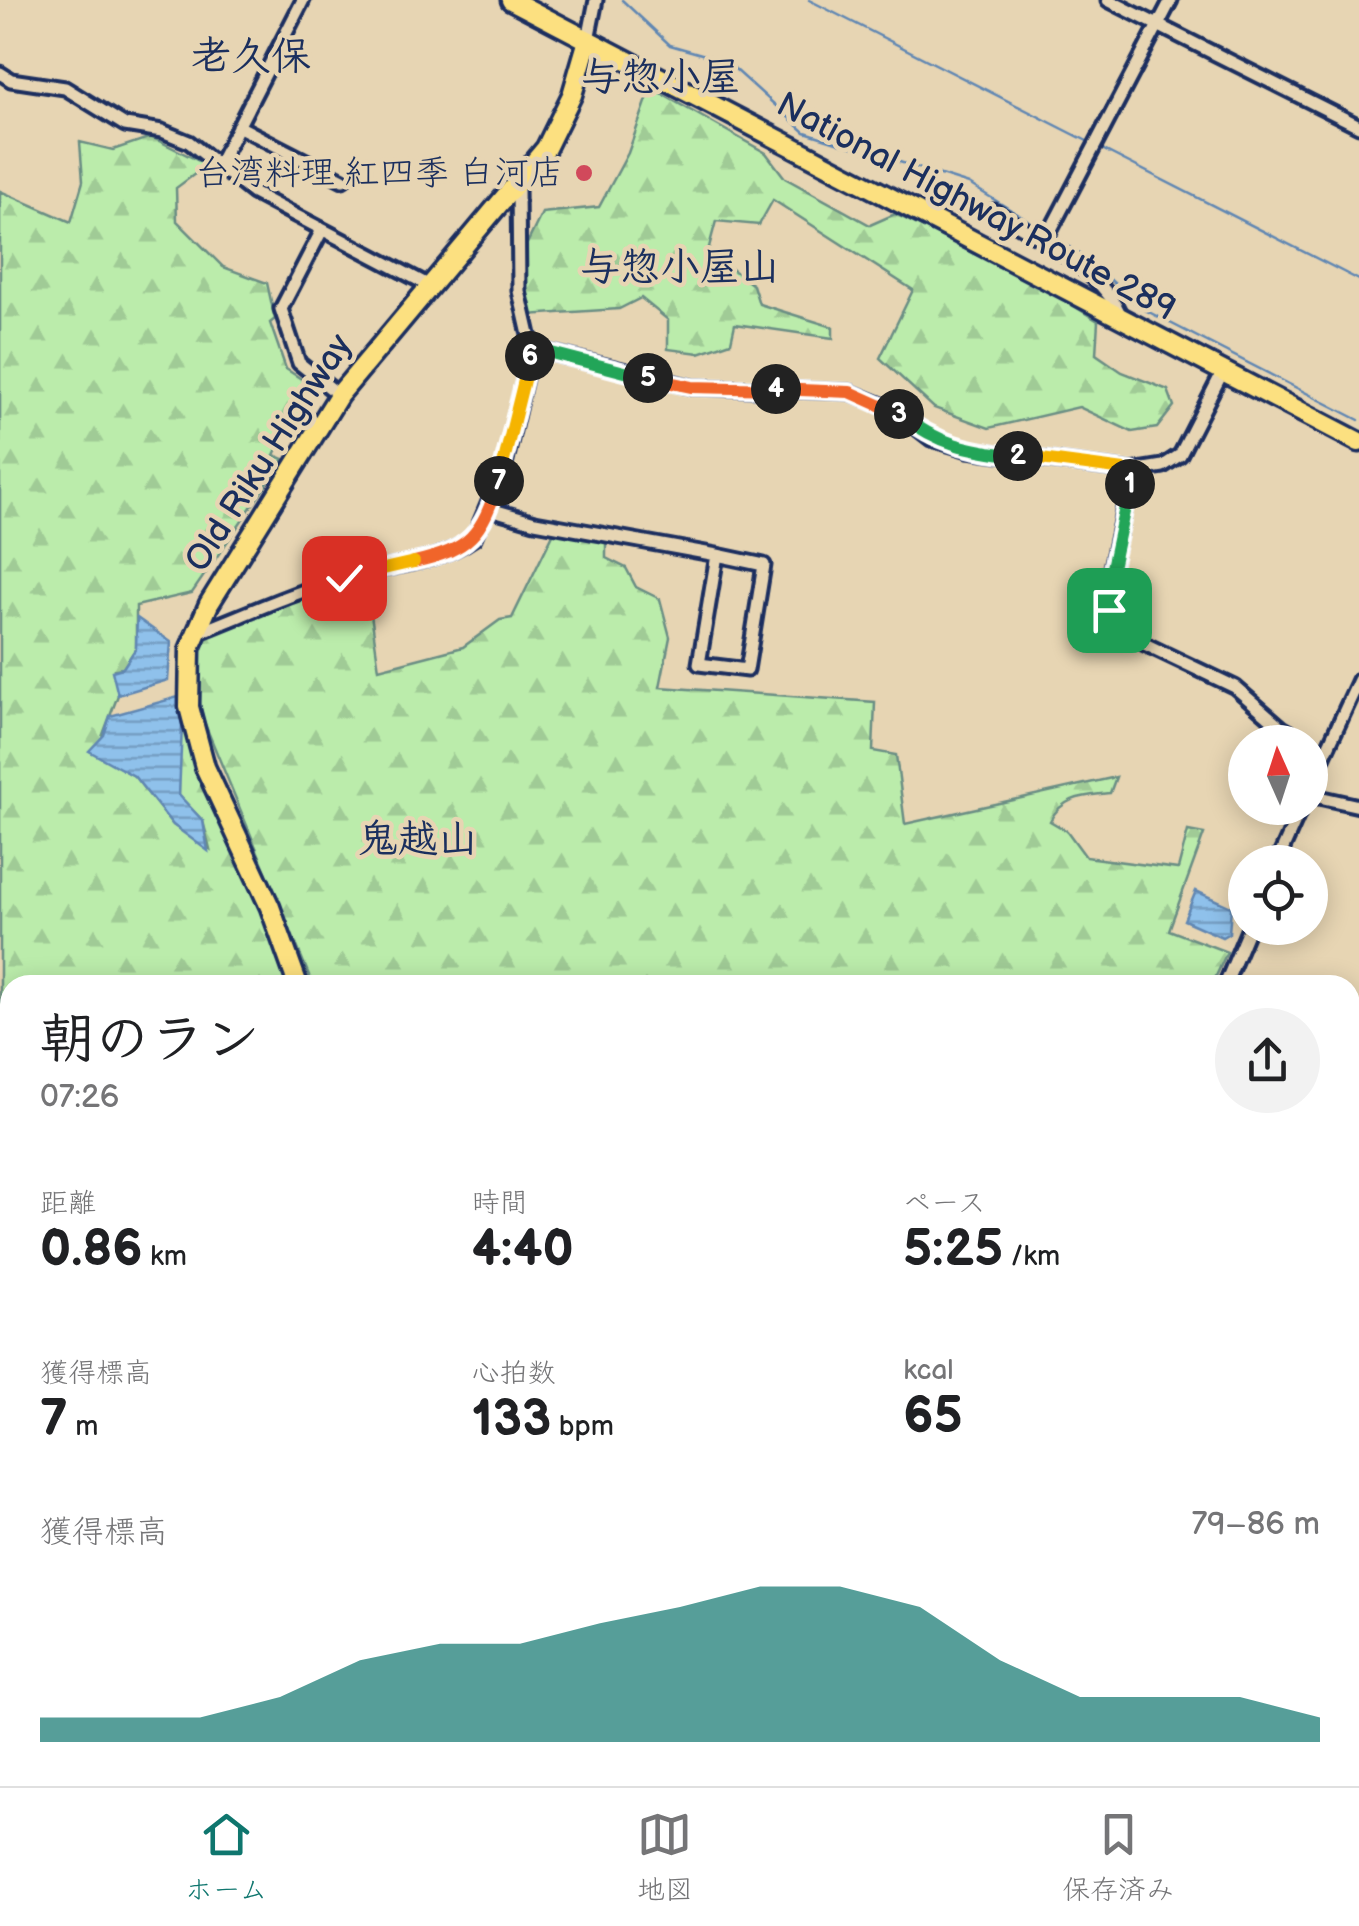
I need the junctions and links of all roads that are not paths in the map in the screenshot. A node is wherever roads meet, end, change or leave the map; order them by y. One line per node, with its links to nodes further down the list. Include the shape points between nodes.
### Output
1 (303, 0): 9 (street)
2 (511, 0): 7 (highway, National Highway Route 289)
3 (596, 0): 7 (street, Old Riku Highway)
4 (1108, 0): 6 (street)
5 (1171, 0): 6 (street)
6 (1157, 26): 10 (street); 16 (street)
7 (588, 40): 13 (highway, Old Riku Highway, via 560,123); 18 (highway, National Highway Route 289)
8 (0, 73): 11 (street, via 65,88 125,125 189,142)
9 (238, 126): 11 (street); 12 (street)
10 (1359, 126)
11 (217, 168): 15 (street)
12 (343, 180)
13 (518, 186): 17 (highway, Old Riku Highway); 19 (street, via 518,278)
14 (994, 211): 16 (street)
15 (322, 230): 17 (street); 21 (street, via 281,309 298,363)
16 (1045, 242): 18 (street, via 1099,284)
17 (430, 286): 21 (highway, Old Riku Highway)
18 (1124, 322): 20 (highway, National Highway Route 289)
19 (532, 348): 23 (street, via 692,387 850,392 892,409 932,438 968,450); 24 (street)
20 (1222, 373): 22 (highway, National Highway Route 289); 23 (street, via 1180,456)
21 (338, 395): 26 (highway, Old Riku Highway)
22 (1359, 442)
23 (1132, 471): 28 (street, via 1110,577 1110,628 1235,686)
24 (490, 509): 25 (street); 26 (street, via 474,538 459,549 344,578)
25 (717, 556): 25 (street, via 764,565 747,670 699,664)
26 (195, 634): 33 (highway, Old Riku Highway, via 186,684 205,768)
27 (1359, 680): 29 (street)
28 (1279, 725)
29 (1328, 746)
30 (1328, 798): 31 (street)
31 (1359, 806)
32 (1243, 945): 34 (street)
33 (294, 975)
34 (1229, 975)

